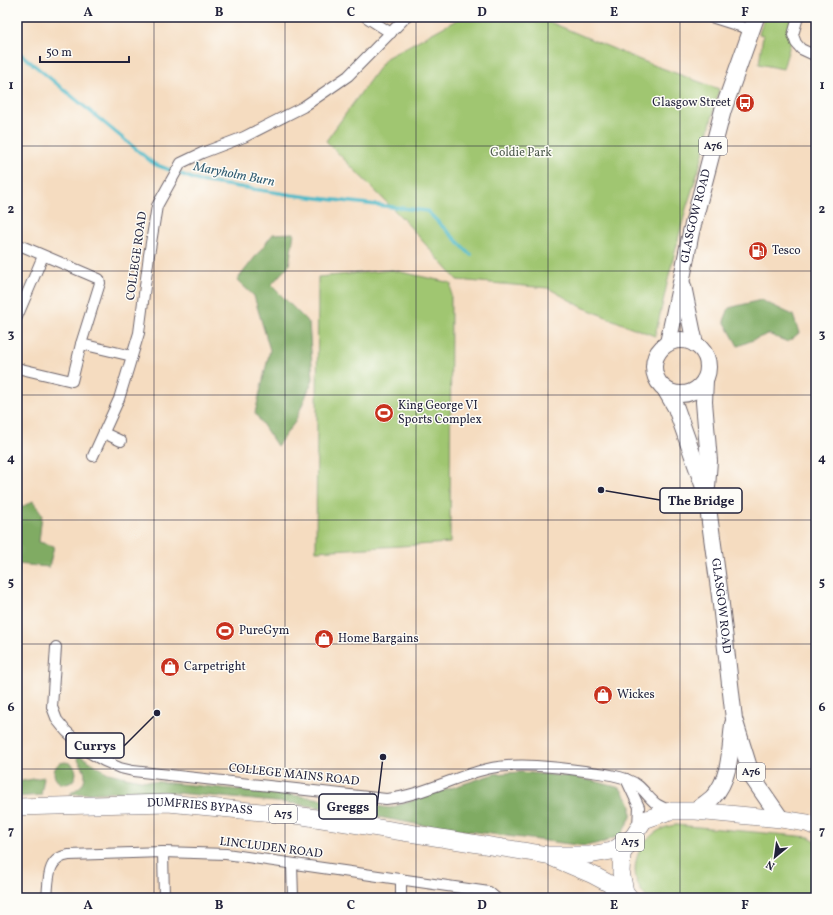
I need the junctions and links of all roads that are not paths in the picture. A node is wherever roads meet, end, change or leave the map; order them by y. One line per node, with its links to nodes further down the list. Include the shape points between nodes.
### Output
1 (366, 17): 6 (street)
2 (406, 17): 6 (street, COLLEGE ROAD)
3 (711, 17): 5 (street)
4 (798, 17): 7 (street, via 793,35 796,43 801,49)
5 (754, 23): 10 (main road, GLASGOW ROAD / A76, via 723,110 690,232)
6 (391, 33): 15 (street, COLLEGE ROAD, via 348,76 303,107 244,138 181,163 157,206 139,333)
7 (816, 56)
8 (17, 244): 9 (street)
9 (43, 256): 11 (street); 12 (street, via 98,279 100,283)
10 (682, 278): 13 (main road, GLASGOW ROAD / A76); 14 (main road, GLASGOW ROAD / A76)
11 (17, 317)
12 (81, 344): 15 (street); 16 (street, via 72,381)
13 (668, 344): 14 (main road, via 681,340); 18 (main road, A76, via 658,353 654,368 655,376)
14 (695, 344): 17 (main road, A76, via 707,360)
15 (132, 356): 19 (street, COLLEGE ROAD, via 119,399)
16 (17, 368)
17 (705, 380): 18 (main road, via 691,392 673,393); 22 (main road, GLASGOW ROAD / A76, via 704,402 709,461)
18 (665, 389): 22 (main road, GLASGOW ROAD / A76, via 676,408)
19 (104, 433): 20 (street); 21 (street, COLLEGE ROAD)
20 (121, 441)
21 (94, 456)
22 (706, 492): 24 (main road, GLASGOW ROAD / A76)
23 (56, 647): 25 (street, COLLEGE MAINS ROAD, via 52,707 57,720 90,753 120,768 386,799 399,798 487,769 505,766 570,769)
24 (734, 719): 28 (main road, GLASGOW ROAD / A76, via 728,767 722,784 713,798); 29 (main road, GLASGOW ROAD / A76, via 752,777)
25 (626, 779): 27 (street, COLLEGE MAINS ROAD, via 639,785 654,803); 31 (street, via 639,807)
26 (17, 807): 33 (highway, DUMFRIES BYPASS / A75, via 184,805 303,816)
27 (670, 811): 28 (highway, A75); 31 (highway, A75, via 644,820)
28 (696, 811): 29 (highway, A75)
29 (781, 819): 30 (highway, A75)
30 (813, 824)
31 (636, 833): 33 (highway, DUMFRIES BYPASS / A75, via 612,851 589,855); 36 (highway, A75, via 622,854 620,872)
32 (162, 852): 34 (street, LINCLUDEN ROAD, via 226,854); 37 (street, LINCLUDEN ROAD, via 64,855 56,859 50,869); 38 (street)
33 (547, 855): 36 (highway, DUMFRIES BYPASS / A75, via 593,875)
34 (292, 864): 35 (street, LINCLUDEN ROAD); 39 (street)
35 (401, 879): 40 (street); 41 (street, LINCLUDEN ROAD, via 489,892)
36 (628, 895)
37 (47, 898)
38 (164, 898)
39 (293, 898)
40 (401, 898)
41 (496, 898)

